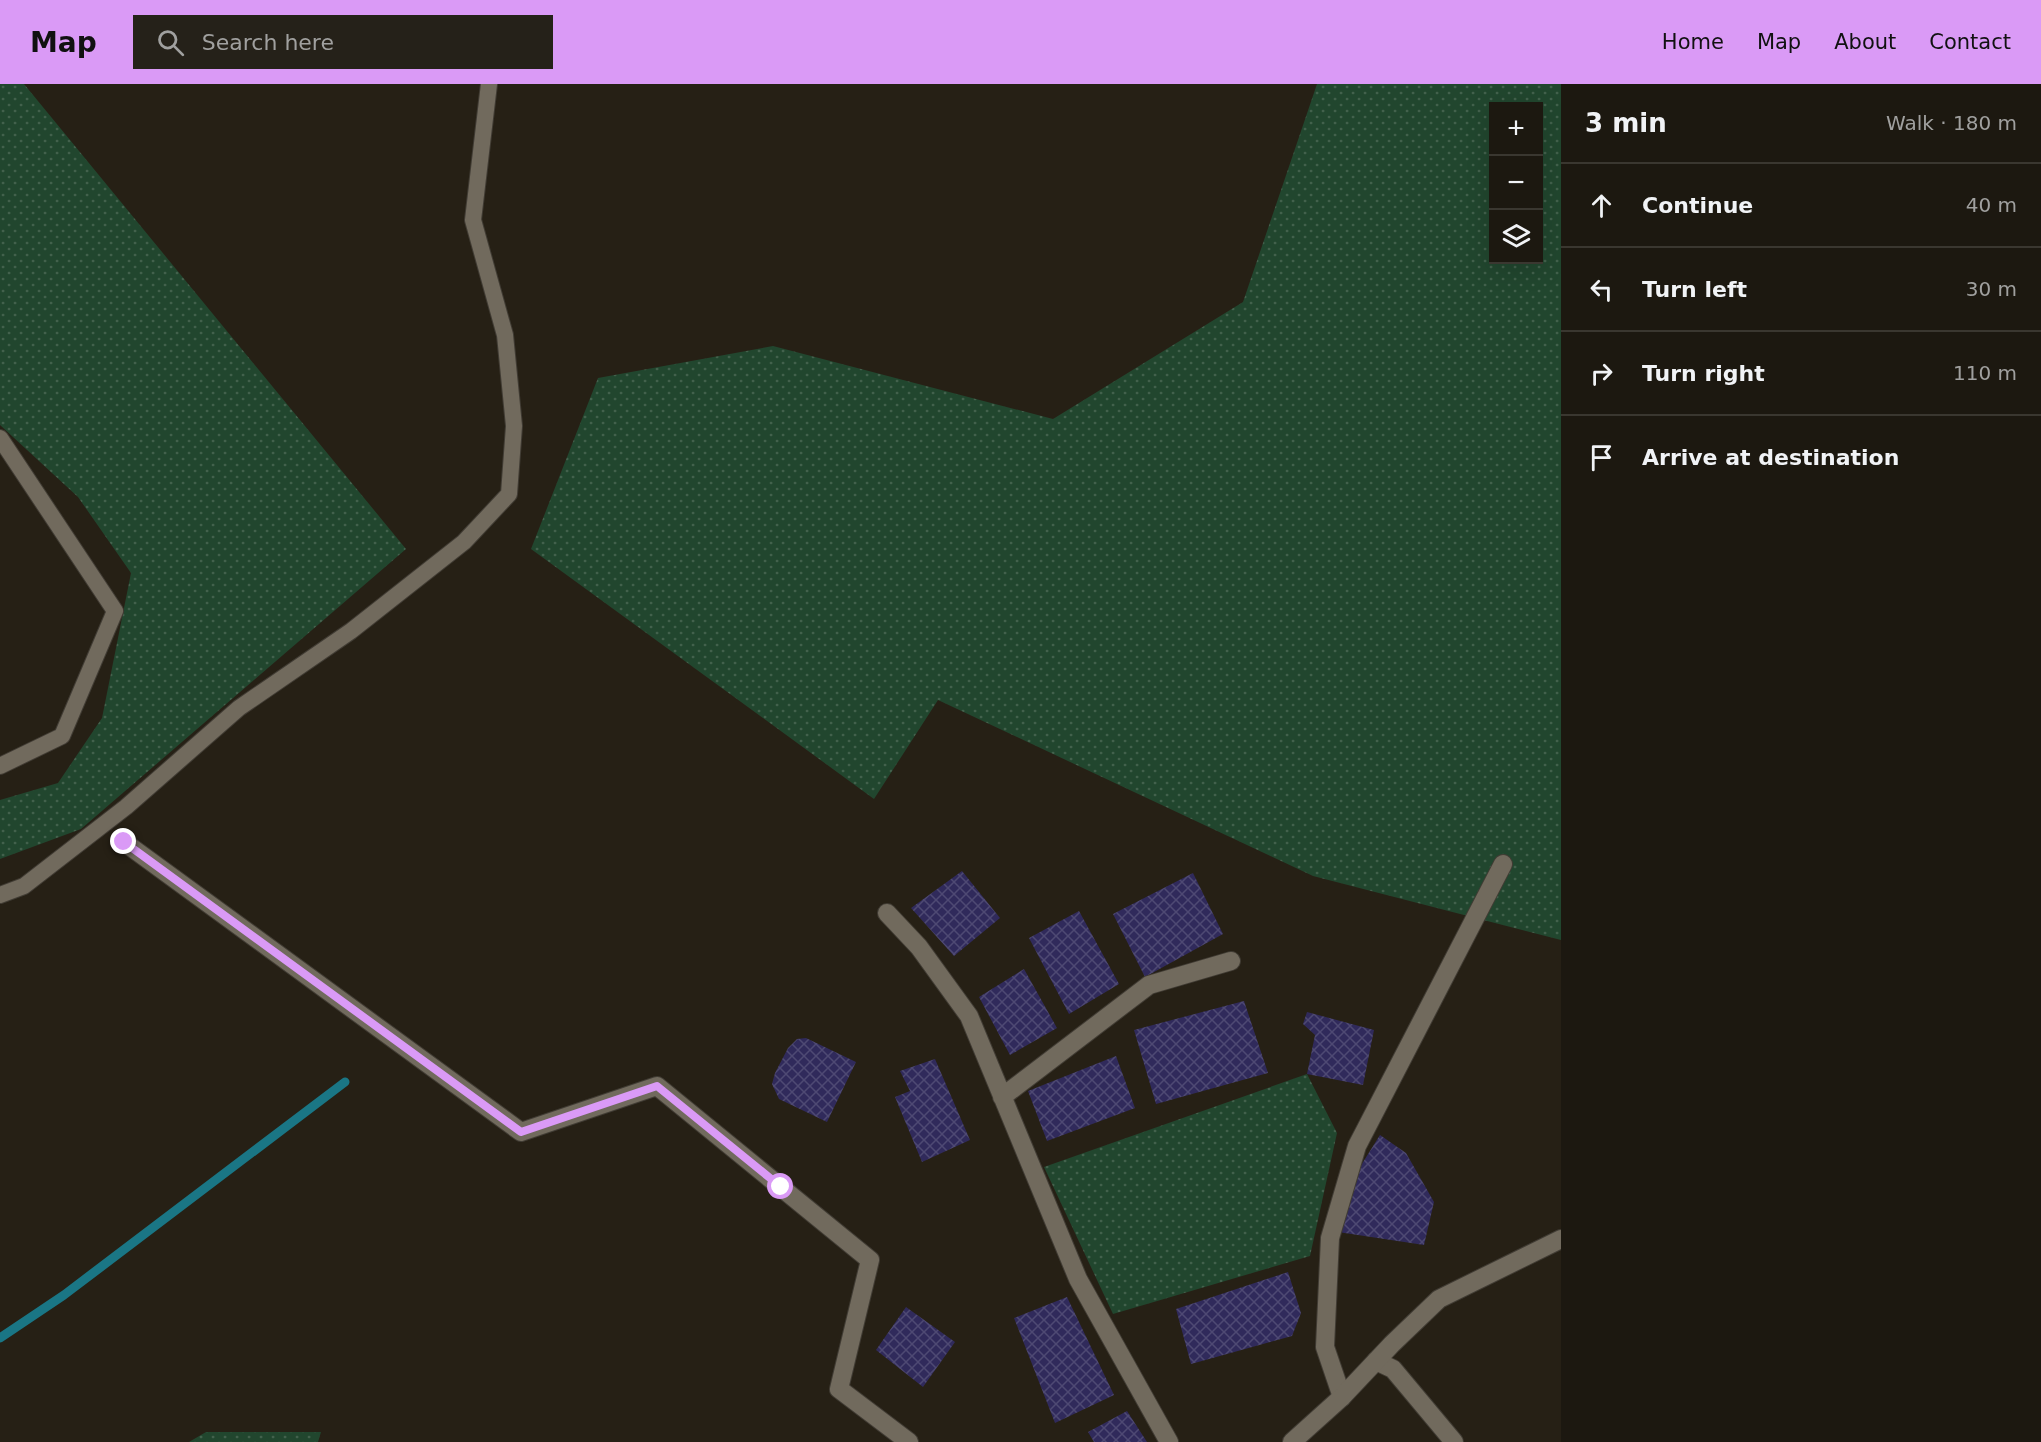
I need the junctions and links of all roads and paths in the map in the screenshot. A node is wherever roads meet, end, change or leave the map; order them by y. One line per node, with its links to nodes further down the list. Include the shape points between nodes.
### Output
1 (489, 84): 6 (lane, via 473,219 505,335 514,426 509,494 464,542 360,624 239,708 126,807 24,886)
2 (0, 438): 3 (lane, via 115,611 62,736)
3 (0, 766)
4 (124, 842): 13 (street, via 521,1132 657,1086 870,1260 839,1389)
5 (1503, 864): 12 (street, via 1357,1146 1330,1238 1325,1347)
6 (0, 895)
7 (887, 913): 9 (street, via 919,947 969,1016)
8 (1230, 961): 9 (street, via 1149,985)
9 (1002, 1097): 14 (street, via 1078,1279)
10 (1561, 1239): 11 (street, via 1440,1299)
11 (1376, 1361): 12 (street); 16 (street, via 1393,1369)
12 (1342, 1397): 15 (street)
13 (909, 1442)
14 (1169, 1442)
15 (1292, 1442)
16 (1454, 1442)

